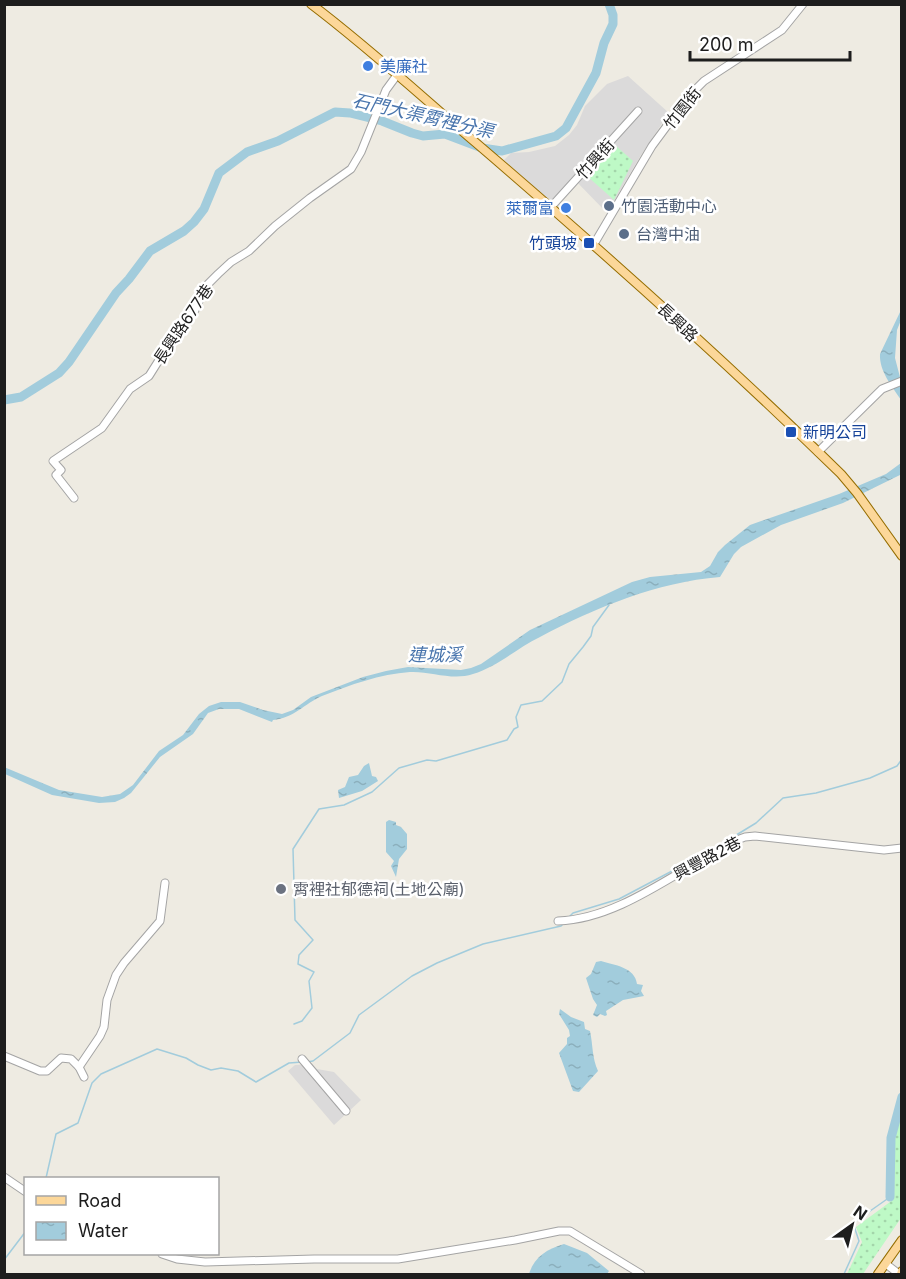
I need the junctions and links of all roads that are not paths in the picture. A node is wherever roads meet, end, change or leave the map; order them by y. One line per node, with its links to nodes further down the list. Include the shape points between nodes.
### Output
1 (311, 4): 3 (main road)
2 (803, 4): 6 (street, 竹園街, via 782,30 704,81 689,96 652,146)
3 (397, 75): 5 (main road, 長興路); 9 (street, 長興路677巷, via 386,90 351,169 218,274 206,286 195,309 149,376 130,389 102,428 53,461 61,470 56,475)
4 (638, 111): 5 (street, 竹興街)
5 (551, 207): 6 (main road, 長興路)
6 (594, 244): 8 (main road, 長興路)
7 (902, 381): 8 (street, via 882,389)
8 (818, 452): 10 (main road, 長興路, via 856,492)
9 (74, 498)
10 (902, 556)
11 (902, 848): 13 (street, 興豐路2巷, via 884,850 745,837 612,908)
12 (165, 883): 16 (street, via 160,921 116,975 107,1000 104,1027)
13 (558, 921)
14 (4, 1056): 16 (street, via 40,1071 47,1071 61,1058 71,1059)
15 (302, 1059): 18 (street)
16 (79, 1067): 17 (street)
17 (84, 1077)
18 (346, 1111)
19 (4, 1178): 20 (street)
20 (24, 1191)
21 (902, 1240): 23 (main road)
22 (165, 1255): 25 (street, via 205,1263 398,1259 559,1230 570,1231)
23 (886, 1264): 24 (street); 26 (main road)
24 (901, 1274)
25 (640, 1275)
26 (878, 1275)

